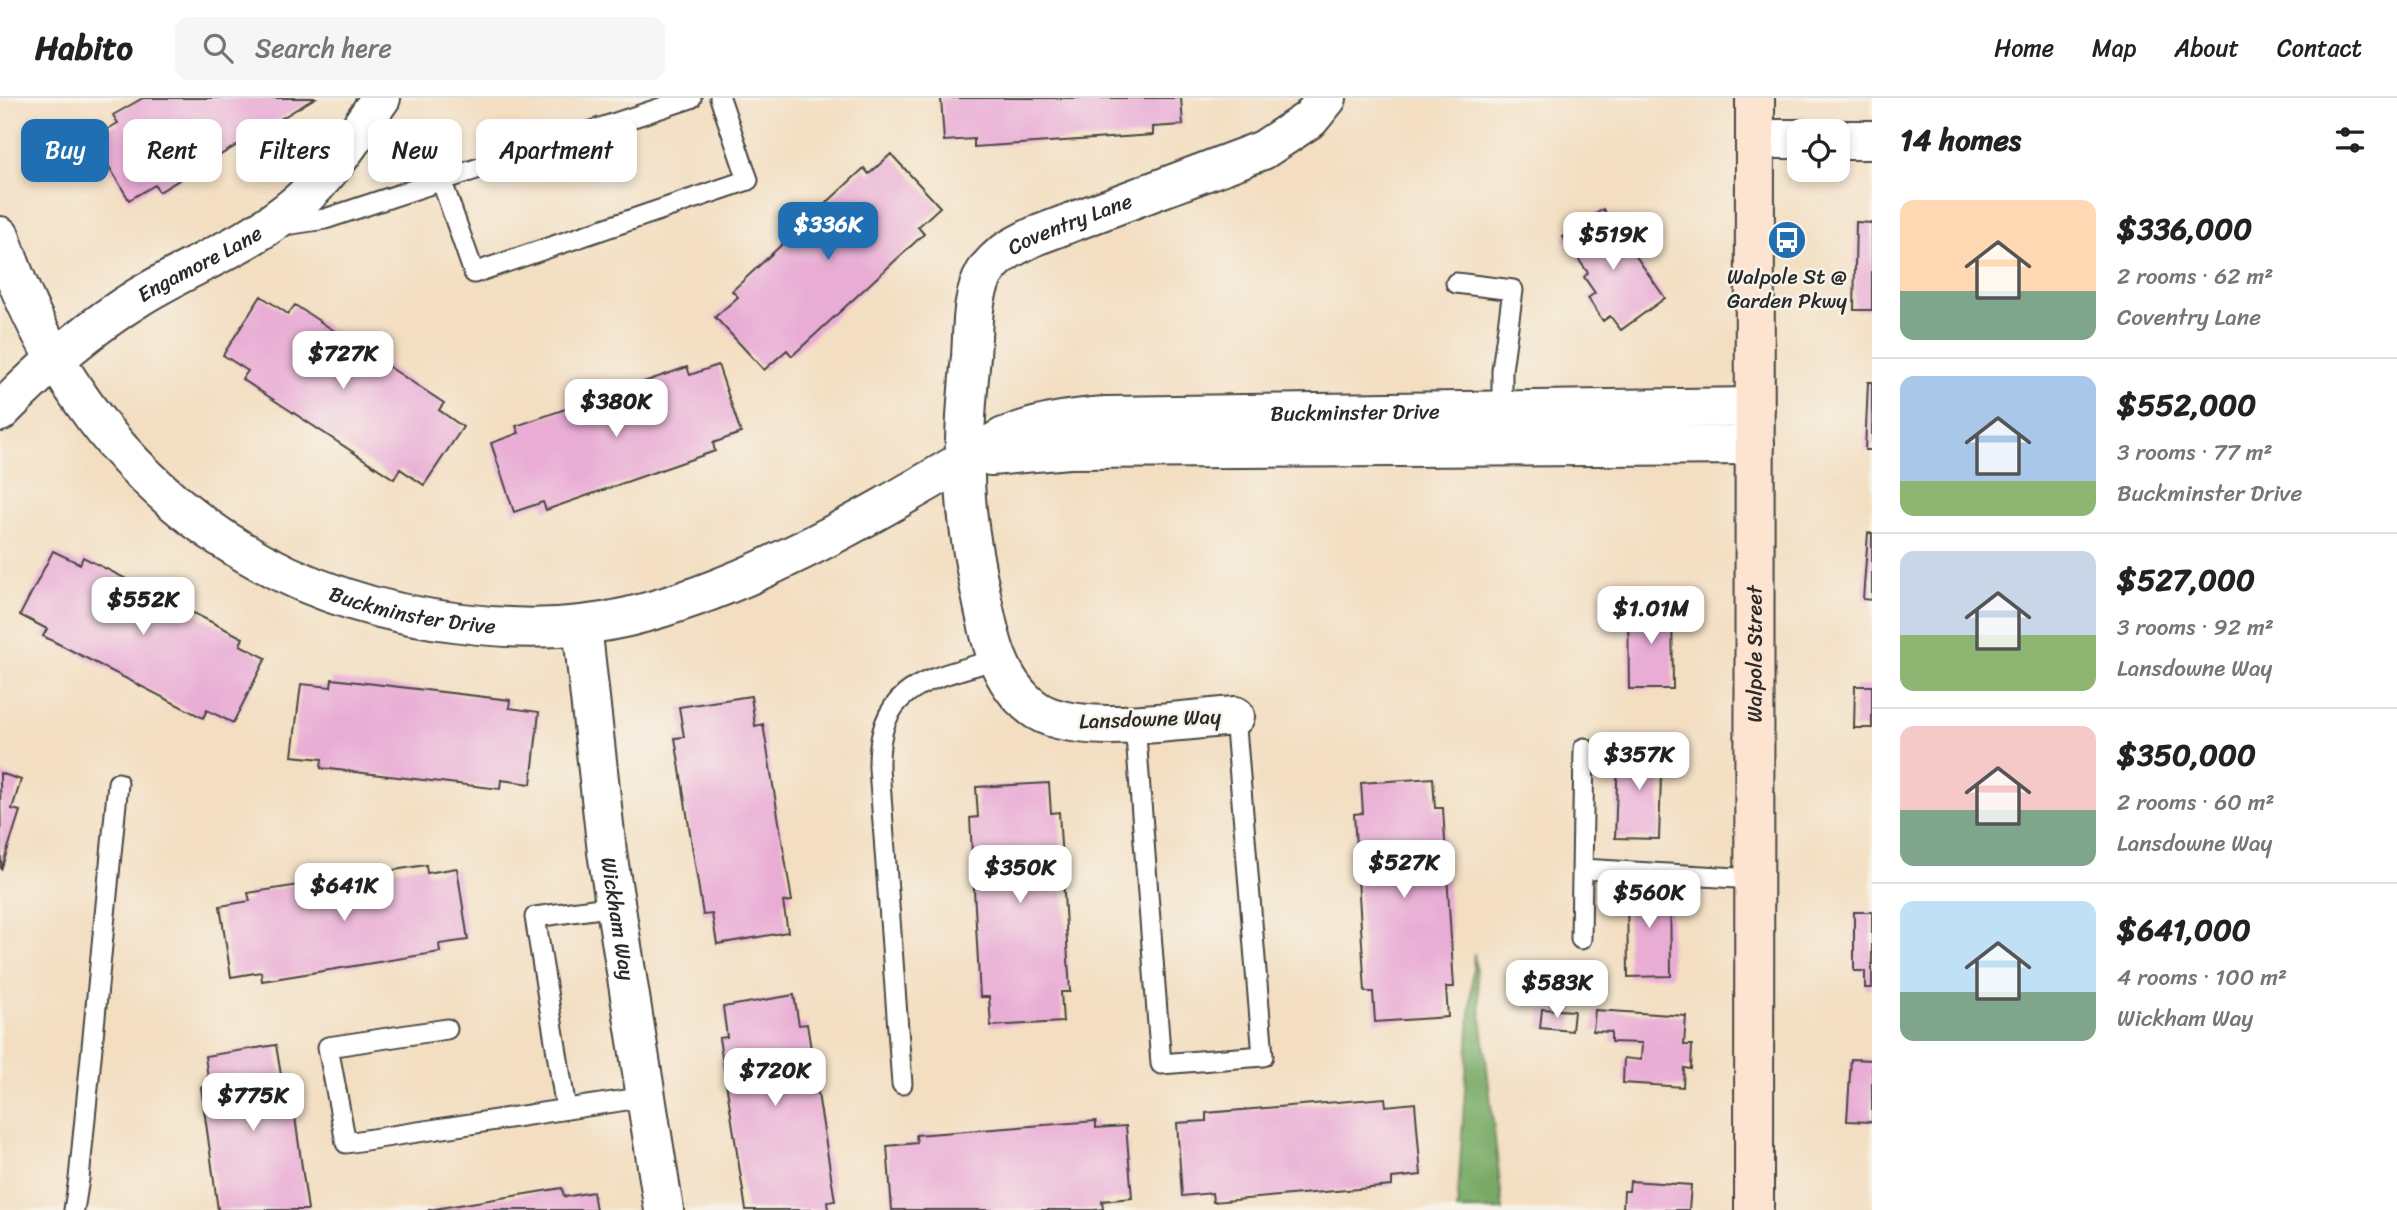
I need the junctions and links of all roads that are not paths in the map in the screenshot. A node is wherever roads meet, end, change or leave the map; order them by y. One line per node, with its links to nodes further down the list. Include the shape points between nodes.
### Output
1 (381, 98): 12 (street, Engamore Lane, via 318,183)
2 (691, 98): 10 (lane)
3 (720, 98): 11 (lane, via 748,180 474,273)
4 (1327, 98): 20 (street, Coventry Lane, via 1310,119 1263,150 1035,236 998,257 984,274 976,296)
5 (1755, 98): 6 (main road, Walpole Street)
6 (1755, 139): 7 (street); 16 (main road, Walpole Street)
7 (1787, 139)
8 (1850, 140): 9 (street)
9 (1872, 140)
10 (462, 175)
11 (442, 182): 12 (lane, via 325,219 292,224)
12 (278, 219): 15 (street, Engamore Lane, via 232,249 140,296)
13 (0, 236): 15 (street, Buckminster Drive)
14 (1455, 282): 18 (lane, via 1513,290 1505,336)
15 (56, 358): 17 (street, Engamore Lane); 21 (street, Buckminster Drive, via 110,440 139,470 206,527 270,566 310,586 387,612 485,626)
16 (1755, 407): 18 (street, Buckminster Drive); 19 (main road, Walpole Street)
17 (0, 412)
18 (1502, 428): 19 (street, Buckminster Drive); 20 (street, Buckminster Drive, via 1106,415 1036,425)
19 (1755, 445): 28 (main road, Walpole Street)
20 (965, 460): 21 (street, Buckminster Drive, via 827,537 734,582 673,605); 22 (street, Lansdowne Way, via 973,554)
21 (582, 625): 29 (street, Wickham Way)
22 (997, 659): 24 (street, Lansdowne Way, via 1033,708 1063,722); 32 (lane, via 906,692 893,705 883,727 879,768)
23 (1235, 716): 24 (street, Lansdowne Way); 24 (lane, Lansdowne Way, via 1263,1056 1161,1063)
24 (1135, 723)
25 (1584, 748): 27 (lane)
26 (118, 783): 35 (lane)
27 (1583, 869): 28 (lane); 30 (lane)
28 (1754, 879): 37 (main road, Walpole Street)
29 (615, 906): 33 (street, Wickham Way); 34 (lane, via 535,917)
30 (1581, 939)
31 (447, 1029): 34 (lane, via 328,1047 346,1143)
32 (902, 1084)
33 (646, 1097): 34 (lane); 36 (street, Wickham Way)
34 (566, 1109)
35 (75, 1210)
36 (664, 1210)
37 (1754, 1210)

